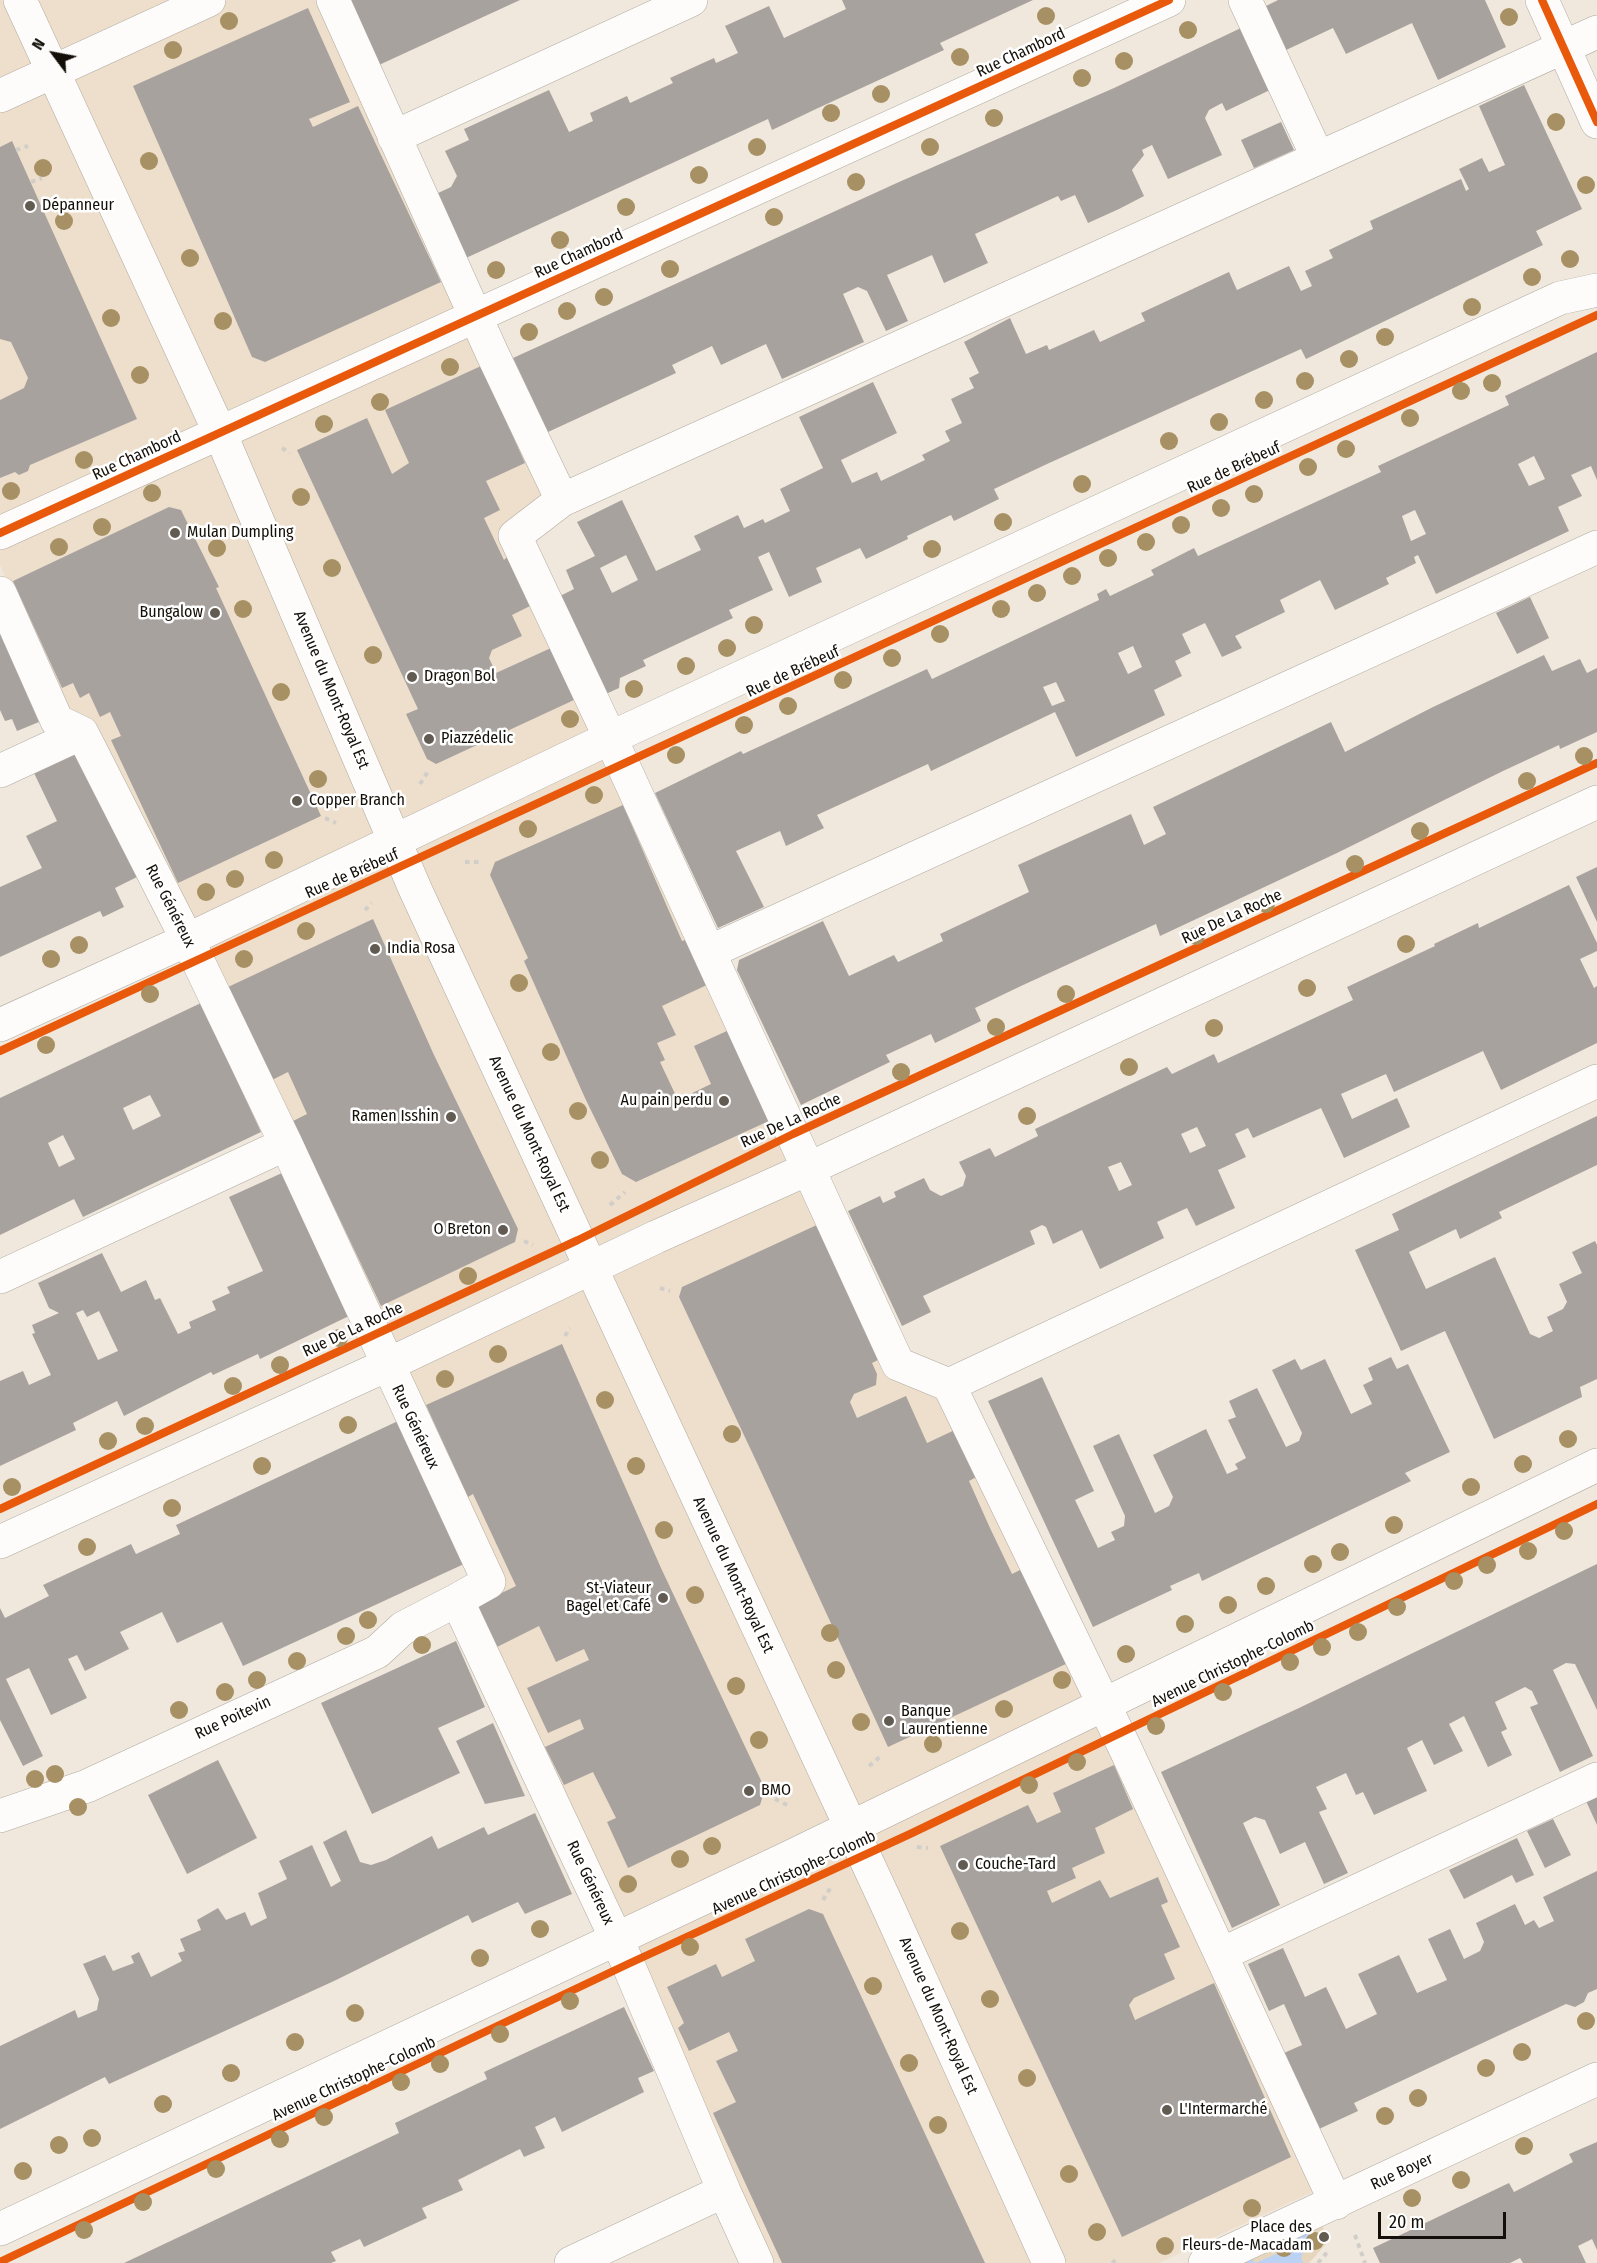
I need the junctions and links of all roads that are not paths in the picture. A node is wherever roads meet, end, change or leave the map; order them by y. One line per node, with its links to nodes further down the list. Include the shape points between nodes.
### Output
1 (20, 0): 10 (street, Avenue du Mont-Royal Est)
2 (209, 0): 10 (street)
3 (333, 0): 13 (street)
4 (691, 0): 13 (street)
5 (1169, 0): 16 (street, Rue Chambord)
6 (1245, 0): 14 (street)
7 (1542, 0): 9 (street)
8 (1597, 32): 9 (street)
9 (1564, 47): 12 (street); 14 (street)
10 (52, 73): 11 (street); 17 (street, Avenue du Mont-Royal Est)
11 (0, 96)
12 (1597, 122)
13 (394, 137): 16 (street)
14 (1318, 158): 18 (street)
15 (1597, 290): 23 (street, Rue de Brébeuf, via 1560,298)
16 (476, 316): 17 (street, Rue Chambord); 18 (street)
17 (219, 433): 19 (street, Rue Chambord); 26 (street, Avenue du Mont-Royal Est)
18 (562, 500): 23 (street, via 515,536)
19 (0, 533)
20 (1597, 547): 28 (street)
21 (0, 593): 22 (street, via 57,721)
22 (82, 733): 24 (street); 27 (street, Rue Généreux)
23 (610, 738): 26 (street, Rue de Brébeuf); 28 (street)
24 (0, 771)
25 (1597, 802): 32 (street)
26 (393, 842): 27 (street, Rue de Brébeuf); 33 (street, Avenue du Mont-Royal Est)
27 (187, 940): 29 (street, Rue de Brébeuf); 31 (street, Rue Généreux)
28 (709, 952): 32 (street)
29 (0, 1025)
30 (1597, 1081): 36 (street)
31 (286, 1144): 34 (street); 35 (street, Rue Généreux)
32 (810, 1168): 33 (street); 36 (street, via 898,1364)
33 (592, 1269): 35 (street); 43 (street, Avenue du Mont-Royal Est)
34 (0, 1277)
35 (387, 1365): 38 (street); 39 (street, Rue Généreux, via 489,1582)
36 (949, 1385): 40 (street)
37 (1597, 1465): 40 (street, Avenue Christophe-Colomb)
38 (0, 1542)
39 (457, 1600): 42 (street, Rue Poitevin, via 403,1628 377,1652 87,1785); 44 (street, Rue Généreux)
40 (1104, 1705): 43 (street, Avenue Christophe-Colomb); 45 (street)
41 (1597, 1779): 45 (street)
42 (0, 1816)
43 (850, 1828): 44 (street, Avenue Christophe-Colomb); 52 (street, Avenue du Mont-Royal Est)
44 (616, 1939): 47 (street, Rue Généreux); 49 (street, Avenue Christophe-Colomb)
45 (1222, 1954): 48 (street)
46 (1597, 2079): 48 (street, Rue Boyer)
47 (724, 2191): 50 (street); 51 (street, Rue Généreux)
48 (1336, 2203): 53 (street, Rue Boyer)
49 (0, 2229)
50 (571, 2263)
51 (757, 2263)
52 (1049, 2263)
53 (1205, 2263)

